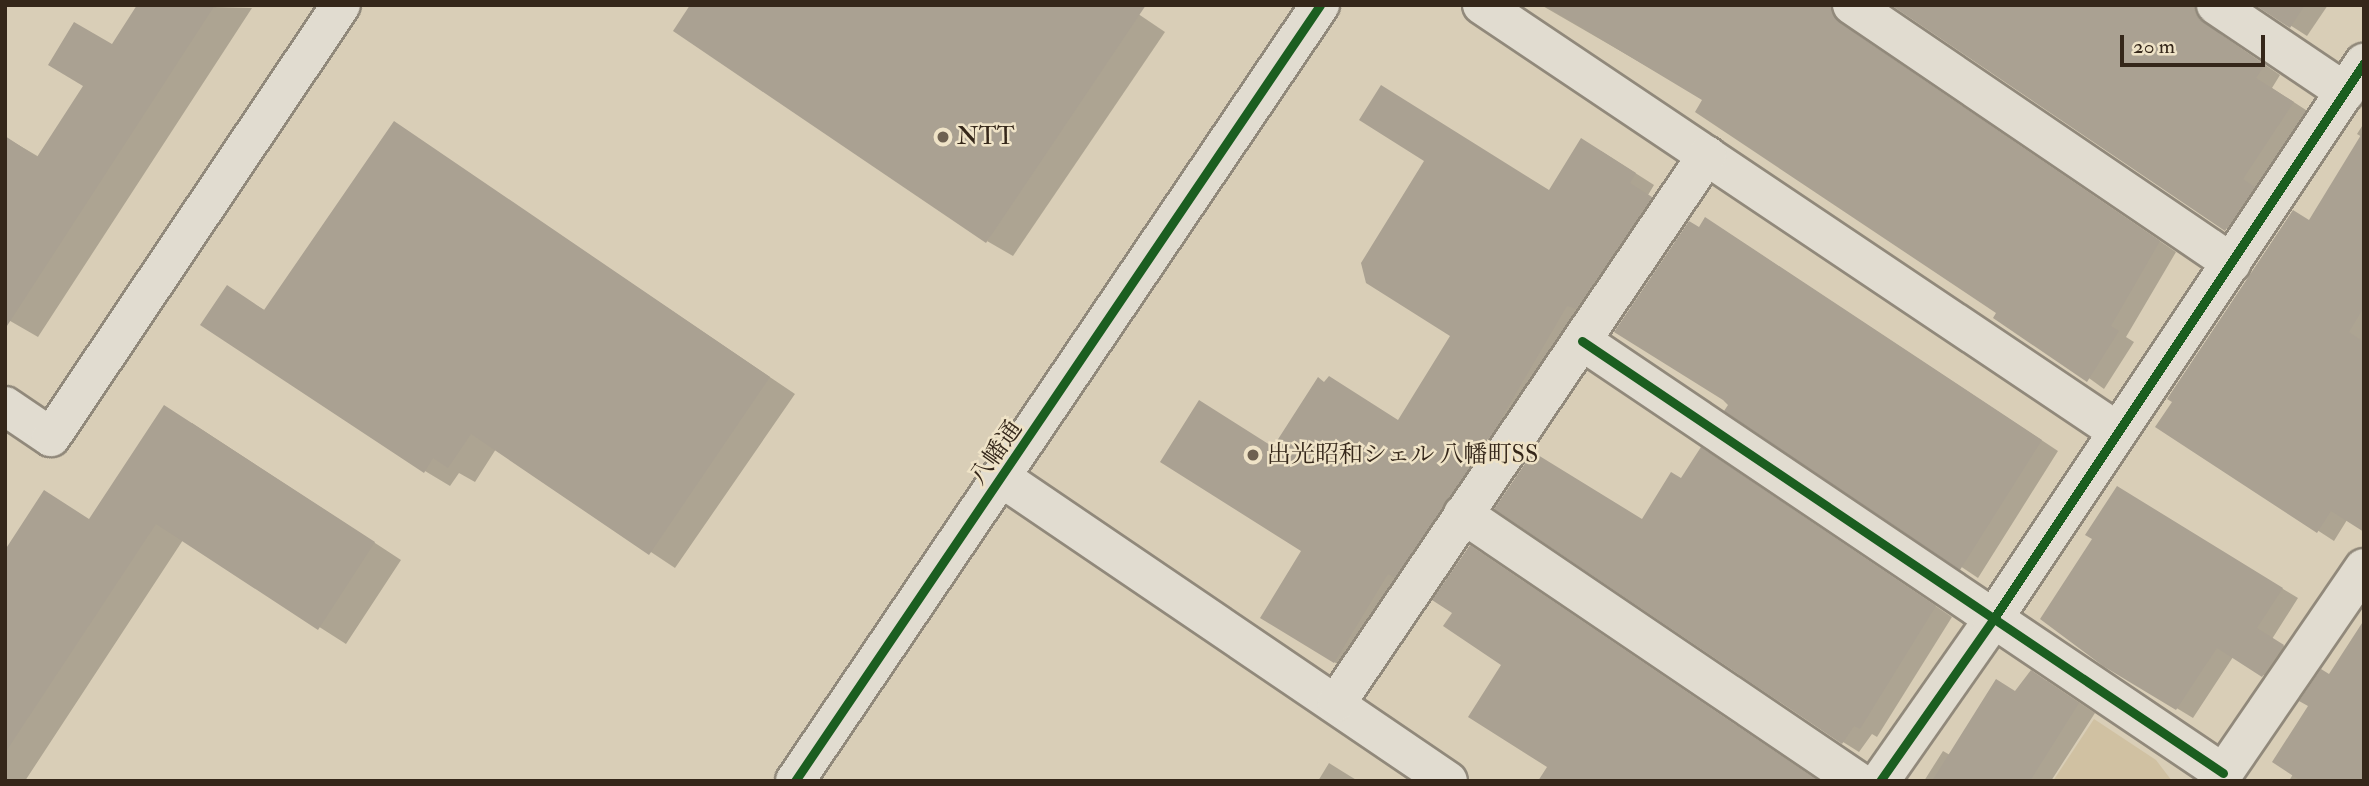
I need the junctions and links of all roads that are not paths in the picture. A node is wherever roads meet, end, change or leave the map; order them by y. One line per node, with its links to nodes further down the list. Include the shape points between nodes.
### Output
1 (341, 5): 10 (street, via 51,436)
2 (1482, 5): 7 (street)
3 (1852, 5): 8 (street)
4 (2216, 5): 6 (street)
5 (1313, 8): 12 (street, 八幡通)
6 (2354, 77): 8 (street)
7 (1707, 155): 9 (street); 11 (street)
8 (2232, 263): 11 (street)
9 (1582, 341): 13 (street); 15 (street)
10 (5, 406)
11 (2117, 431): 15 (street)
12 (1002, 478): 16 (street); 18 (street, 八幡通)
13 (1463, 514): 16 (street); 20 (street)
14 (2358, 588): 17 (street)
15 (1992, 621): 17 (street); 21 (street)
16 (1337, 702): 19 (street)
17 (2221, 777)
18 (796, 781)
19 (1448, 781)
20 (1858, 781)
21 (1880, 781)

